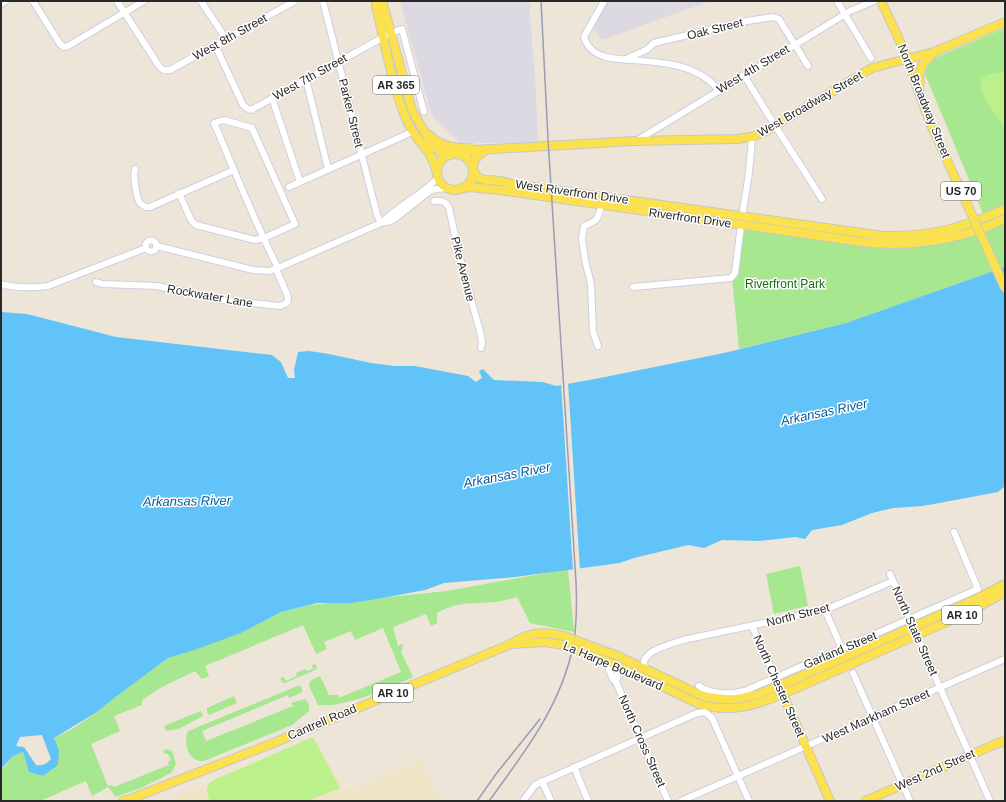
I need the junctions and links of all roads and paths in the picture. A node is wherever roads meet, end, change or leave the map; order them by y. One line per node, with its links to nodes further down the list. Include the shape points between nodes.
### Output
1 (6, 1): 14 (street)
2 (33, 1): 15 (street, via 64,47)
3 (117, 1): 15 (street)
4 (144, 1): 15 (street)
5 (202, 1): 19 (street)
6 (295, 1): 19 (street, West 8th Street)
7 (323, 1): 28 (street, Parker Street)
8 (376, 1): 18 (main road, AR 365)
9 (382, 1): 18 (main road, AR 365)
10 (604, 1): 25 (street, via 587,30 585,40 590,48 605,57)
11 (838, 1): 16 (street)
12 (874, 1): 16 (street, West 4th Street)
13 (881, 1): 26 (main road, North Broadway Street)
14 (1, 4)
15 (124, 12): 20 (street, West 8th Street, via 162,70 170,70)
16 (845, 14): 21 (street, West 4th Street); 24 (street)
17 (1005, 22): 23 (main road, West Broadway Street / US 70)
18 (387, 35): 28 (street, West 7th Street); 35 (street, via 402,29); 37 (main road, AR 365, via 409,100); 38 (main road, AR 365, via 400,103)
19 (226, 39): 20 (street, West 8th Street)
20 (215, 45): 34 (street, West 7th Street, via 243,106 251,110)
21 (794, 45): 22 (street, Oak Street, via 776,17 747,21 654,43); 29 (street); 30 (street, West 4th Street)
22 (646, 50): 25 (street, Oak Street); 27 (street)
23 (934, 52): 26 (main road, West Broadway Street / US 70); 33 (main road, US 70, via 922,65)
24 (871, 58)
25 (626, 59): 27 (street)
26 (907, 60): 33 (main road, North Broadway Street / US 70); 36 (main road, West Broadway Street / AR 365, via 867,71)
27 (648, 61): 32 (street, via 695,72 710,80)
28 (338, 62): 31 (street, West 7th Street); 42 (street, Parker Street)
29 (808, 66)
30 (744, 75): 32 (street, West 4th Street); 36 (street)
31 (306, 79): 34 (street, West 7th Street); 46 (street)
32 (718, 91): 40 (street, West 4th Street)
33 (918, 93): 67 (main road, North Broadway Street / US 70, bridge)
34 (272, 98): 49 (street)
35 (424, 112)
36 (774, 125): 39 (main road, West Broadway Street / AR 365); 54 (street)
37 (423, 129): 41 (main road, AR 365, via 433,140 445,145); 43 (main road, via 435,148)
38 (412, 132): 42 (street); 48 (main road, AR 365, via 431,154)
39 (752, 137): 40 (main road, West Broadway Street / AR 365); 58 (street)
40 (634, 141): 41 (main road, West Broadway Street / AR 365)
41 (486, 150): 43 (main road, West Broadway Street); 44 (main road, via 475,159)
42 (362, 154): 46 (street); 60 (street, Parker Street)
43 (457, 154): 44 (main road, via 466,158); 48 (main road, via 450,154 442,159)
44 (473, 168): 52 (main road, via 472,179); 58 (main road, West Riverfront Drive, via 483,180)
45 (134, 169): 53 (street, via 138,197 146,207)
46 (328, 169): 49 (street)
47 (234, 170): 53 (street); 62 (street); 62 (street, via 214,123 224,120 252,128 295,224)
48 (438, 175): 51 (main road, AR 365); 60 (street, via 431,185)
49 (300, 182): 50 (street)
50 (289, 187)
51 (448, 188): 52 (main road); 60 (street, via 433,190 391,221)
52 (462, 188): 56 (main road, Riverfront Drive, via 507,191)
53 (179, 193): 62 (street, via 190,220 196,225 255,240)
54 (822, 199)
55 (434, 201): 69 (street, Pike Avenue, via 443,201 449,208 481,336)
56 (601, 205): 61 (main road, Riverfront Drive); 68 (street, via 596,220 584,226 582,238 591,284 593,332)
57 (1005, 209): 58 (main road, West Riverfront Drive, via 955,229 913,236 871,235)
58 (742, 217): 61 (main road)
59 (1005, 219): 61 (main road, Riverfront Drive, via 946,239 893,245)
60 (381, 223): 63 (street)
61 (741, 225): 66 (street, via 735,273 731,278)
62 (264, 238): 63 (street)
63 (277, 269): 64 (street, Rockwater Lane, via 288,299 280,306 222,300 157,286); 65 (street, via 253,270 157,246 152,251 146,248 58,282 38,287)
64 (96, 282)
65 (1, 284)
66 (633, 287)
67 (1005, 288)
68 (598, 346)
69 (481, 348)
70 (954, 532): 79 (street, Garland Street, via 978,589)
71 (890, 574): 73 (street, North State Street)
72 (1005, 580): 76 (main road)
73 (893, 581): 77 (street, North Street); 79 (street, North State Street)
74 (1005, 584): 76 (main road, La Harpe Boulevard / AR 10)
75 (1005, 592): 79 (main road, La Harpe Boulevard / AR 10, via 967,613)
76 (964, 605): 79 (main road, La Harpe Boulevard / AR 10)
77 (825, 610): 78 (street, North Street); 81 (street)
78 (752, 626): 85 (street, North Street, via 672,644 648,655); 88 (street, North Chester Street)
79 (914, 627): 81 (street, Garland Street); 91 (street, North State Street); 92 (main road, La Harpe Boulevard / AR 10)
80 (511, 644): 82 (main road, La Harpe Boulevard / AR 10, bridge, via 526,635 551,634); 102 (main road, Cantrell Road / AR 10)
81 (842, 649): 88 (street, Garland Street)
82 (592, 651): 84 (main road, La Harpe Boulevard / AR 10); 85 (main road, La Harpe Boulevard / AR 10)
83 (1005, 659): 91 (street, West Markham Street)
84 (605, 660): 86 (main road, La Harpe Boulevard / AR 10); 89 (street, North Cross Street)
85 (643, 667): 92 (main road, La Harpe Boulevard / AR 10, via 690,691 716,699 734,700)
86 (624, 668): 89 (street, North Cross Street, via 617,675); 92 (main road, La Harpe Boulevard / AR 10, via 689,700 708,706 728,708 758,704)
87 (853, 673): 93 (street)
88 (775, 678): 90 (street, Garland Street, via 737,692 710,691); 92 (street, North Chester Street)
89 (616, 682): 94 (street, North Cross Street)
90 (699, 686)
91 (940, 688): 93 (street, West Markham Street); 97 (street, North State Street)
92 (781, 690): 96 (main road, North Chester Street)
93 (873, 717): 96 (street, West Markham Street); 101 (street)
94 (641, 738): 98 (street); 99 (street, via 697,713 707,713 714,722); 107 (street, North Cross Street)
95 (1005, 740): 97 (main road, West 2nd Street)
96 (806, 746): 99 (street, West Markham Street); 110 (main road, North Chester Street)
97 (970, 755): 101 (main road, West 2nd Street); 113 (street, North State Street)
98 (574, 767): 100 (street); 106 (street)
99 (738, 776): 108 (street, West Markham Street); 109 (street)
100 (542, 781): 104 (street, via 535,785); 105 (street)
101 (902, 784): 111 (main road, West 2nd Street); 112 (street)
102 (131, 800): 103 (main road, Cantrell Road / AR 10)
103 (122, 801)
104 (523, 801)
105 (551, 801)
106 (588, 801)
107 (668, 801)
108 (681, 801)
109 (749, 801)
110 (830, 801)
111 (865, 801)
112 (910, 801)
113 (990, 801)

